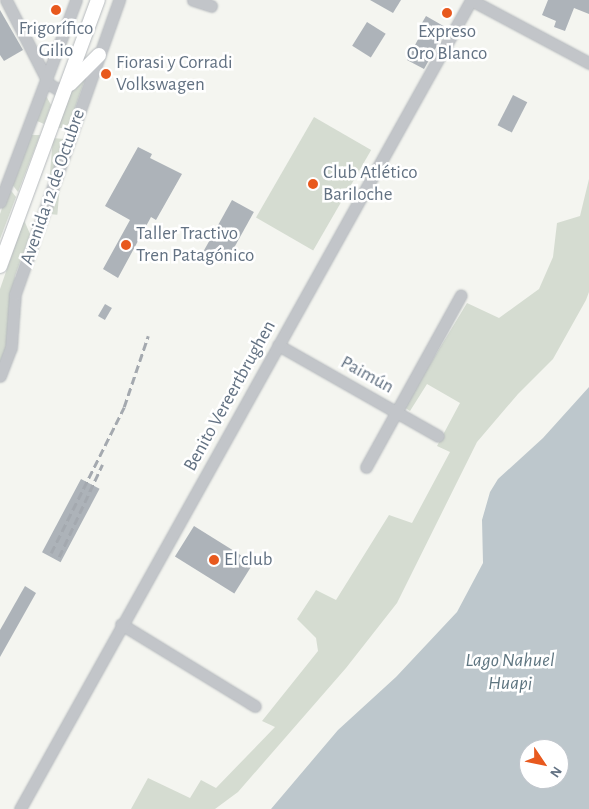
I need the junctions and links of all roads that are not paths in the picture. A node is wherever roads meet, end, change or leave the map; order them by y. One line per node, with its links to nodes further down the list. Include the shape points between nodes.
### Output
1 (6, 0): 9 (street)
2 (76, 0): 10 (street)
3 (98, 0): 11 (main road, Avenida 12 de Octubre)
4 (119, 0): 8 (street, Avenida 12 de Octubre)
5 (193, 0): 7 (street)
6 (471, 0): 12 (street); 18 (street, Benito Vereertbrughen)
7 (211, 6)
8 (99, 55): 14 (main road); 19 (street, Avenida 12 de Octubre, via 15,294 11,348)
9 (37, 57): 10 (street); 13 (street)
10 (54, 60): 11 (street); 13 (street)
11 (75, 61): 14 (main road, Avenida 12 de Octubre)
12 (589, 63)
13 (46, 80): 14 (street); 15 (street)
14 (64, 92): 16 (main road, Avenida 12 de Octubre)
15 (0, 202)
16 (0, 266)
17 (461, 295): 20 (street)
18 (278, 345): 20 (street, Paimún); 23 (street, Benito Vereertbrughen)
19 (0, 376)
20 (396, 412): 21 (street, Paimún); 22 (street)
21 (438, 436)
22 (366, 467)
23 (121, 624): 24 (street); 25 (street, Benito Vereertbrughen)
24 (256, 706)
25 (20, 809)

